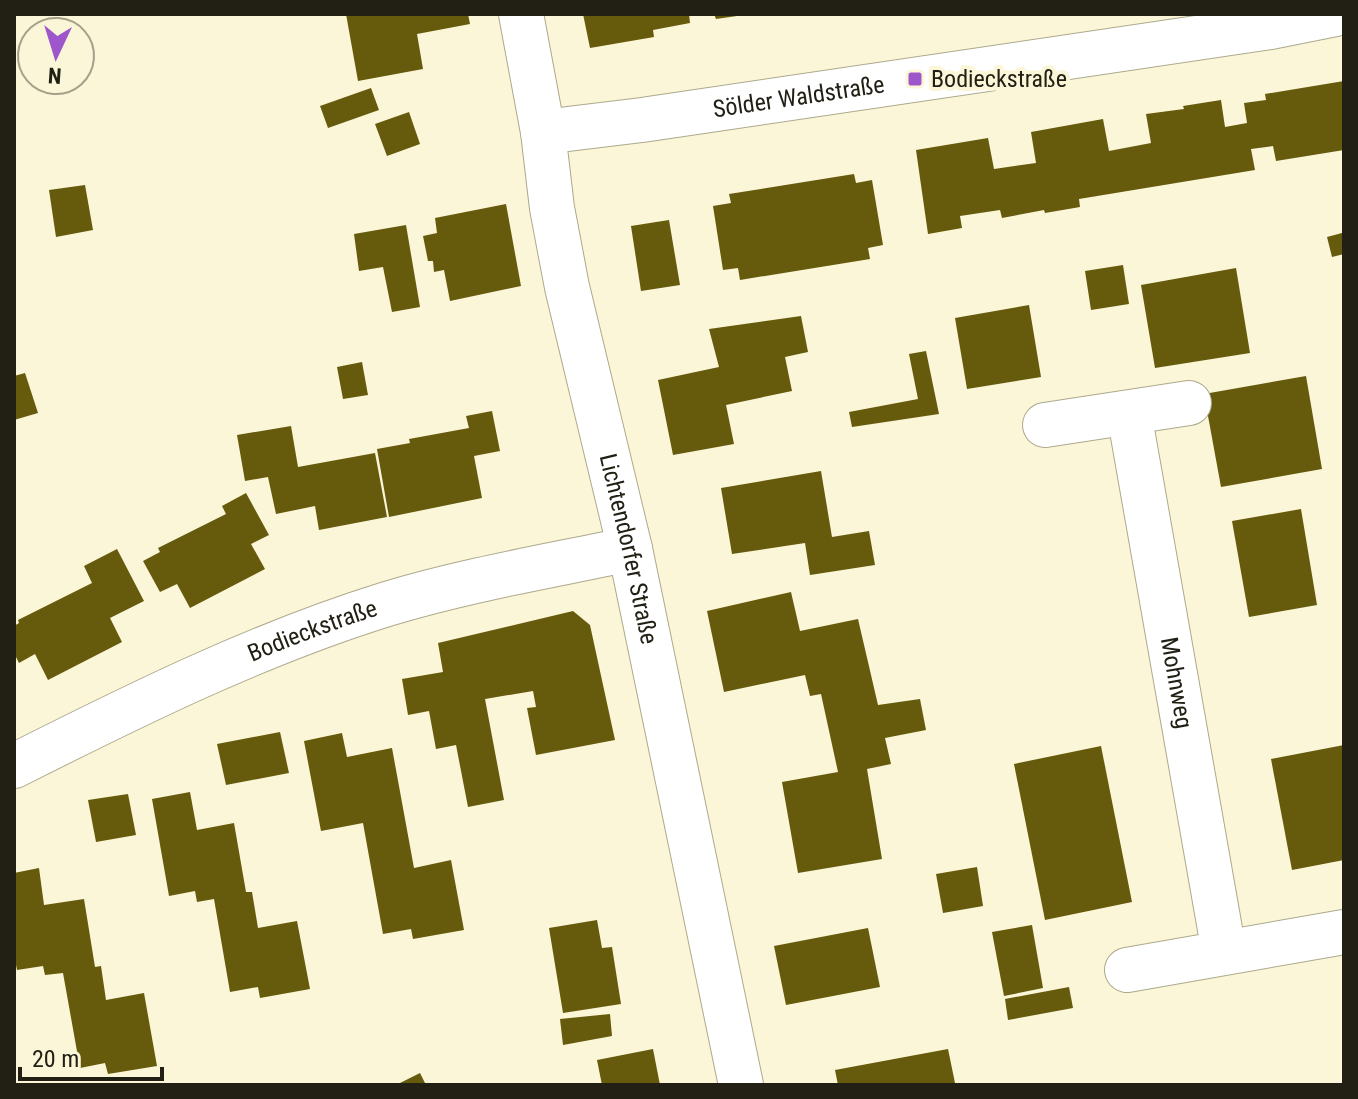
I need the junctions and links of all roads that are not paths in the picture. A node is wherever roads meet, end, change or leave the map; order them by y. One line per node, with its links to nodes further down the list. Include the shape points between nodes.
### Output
1 (521, 14): 3 (street, Lichtendorfer Straße)
2 (1336, 14): 3 (street, Sölder Waldstraße, via 1256,30)
3 (543, 132): 7 (street, Lichtendorfer Straße, via 567,287)
4 (1189, 403): 5 (street)
5 (1129, 413): 6 (street); 10 (street, Mohnweg)
6 (1045, 425)
7 (630, 549): 8 (street, Bodieckstraße, via 463,584 318,627); 12 (street, Lichtendorfer Straße)
8 (14, 766)
9 (1344, 932): 10 (street)
10 (1224, 952): 11 (street)
11 (1127, 970)
12 (741, 1085)

